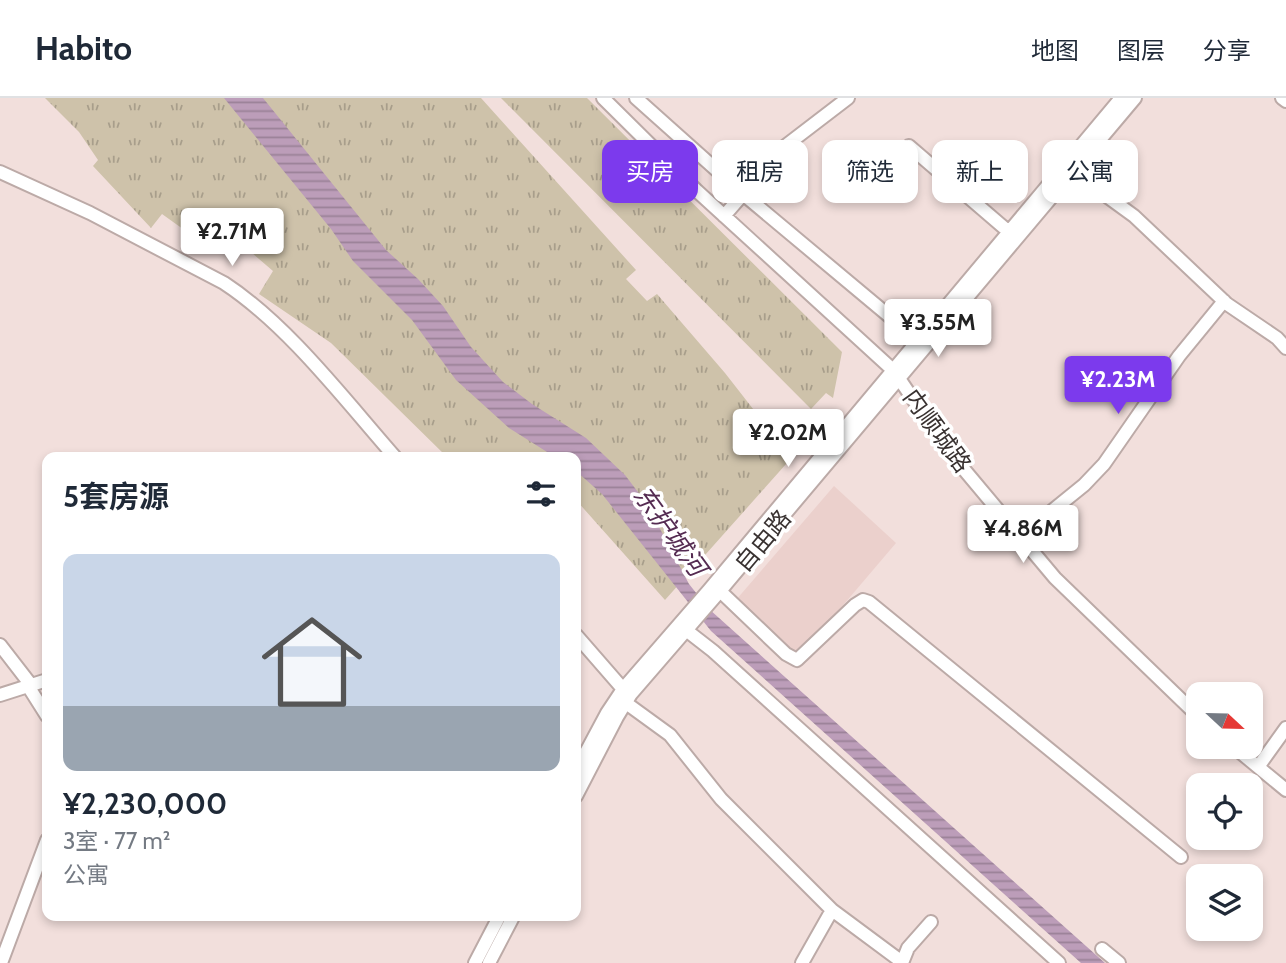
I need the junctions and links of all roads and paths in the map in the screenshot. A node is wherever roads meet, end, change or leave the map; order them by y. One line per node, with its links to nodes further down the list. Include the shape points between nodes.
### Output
1 (603, 98): 19 (street, 内顺城路)
2 (636, 98): 12 (street)
3 (848, 98): 8 (street)
4 (1121, 98): 9 (street, 自由路)
5 (1135, 98): 10 (street, 自由路)
6 (1282, 98): 7 (street)
7 (1286, 101)
8 (793, 140)
9 (1090, 140)
10 (1096, 140)
11 (918, 154): 20 (street)
12 (712, 166)
13 (0, 172): 25 (street, via 90,213 242,295 316,368)
14 (1042, 197): 20 (street, 自由路)
15 (1042, 201): 24 (street, 自由路)
16 (735, 203): 19 (street)
17 (754, 203): 22 (street)
18 (1117, 203): 21 (street)
19 (724, 216): 24 (street, 内顺城路)
20 (1009, 232): 22 (street, 自由路)
21 (1224, 301): 23 (street); 26 (street, via 1179,356 1104,464)
22 (919, 341): 24 (street, 自由路)
23 (1286, 348)
24 (896, 375): 26 (street, 内顺城路, via 946,448); 27 (street, 自由路)
25 (391, 452)
26 (1022, 539): 36 (street, 内顺城路, via 1055,578)
27 (715, 593): 28 (street, 自由路); 45 (street, via 797,660 855,605 869,602)
28 (688, 623): 33 (street); 35 (street); 56 (street, via 713,651)
29 (581, 641): 33 (street)
30 (0, 645): 32 (street)
31 (42, 681): 32 (street)
32 (30, 685): 34 (street); 37 (street)
33 (623, 689): 40 (street)
34 (0, 695)
35 (626, 703): 42 (street); 46 (street, via 670,735 721,799)
36 (1186, 704)
37 (42, 707)
38 (1286, 728): 41 (street)
39 (1250, 760): 41 (street)
40 (581, 762)
41 (1258, 767): 43 (street)
42 (581, 787)
43 (1286, 790)
44 (42, 853): 52 (street)
45 (1181, 857)
46 (832, 910): 51 (street); 55 (street)
47 (497, 921): 53 (street)
48 (511, 921): 54 (street)
49 (931, 922): 51 (street)
50 (1102, 949): 57 (street)
51 (902, 962)
52 (1, 963)
53 (475, 963)
54 (489, 963)
55 (802, 963)
56 (1059, 963)
57 (1119, 963)

